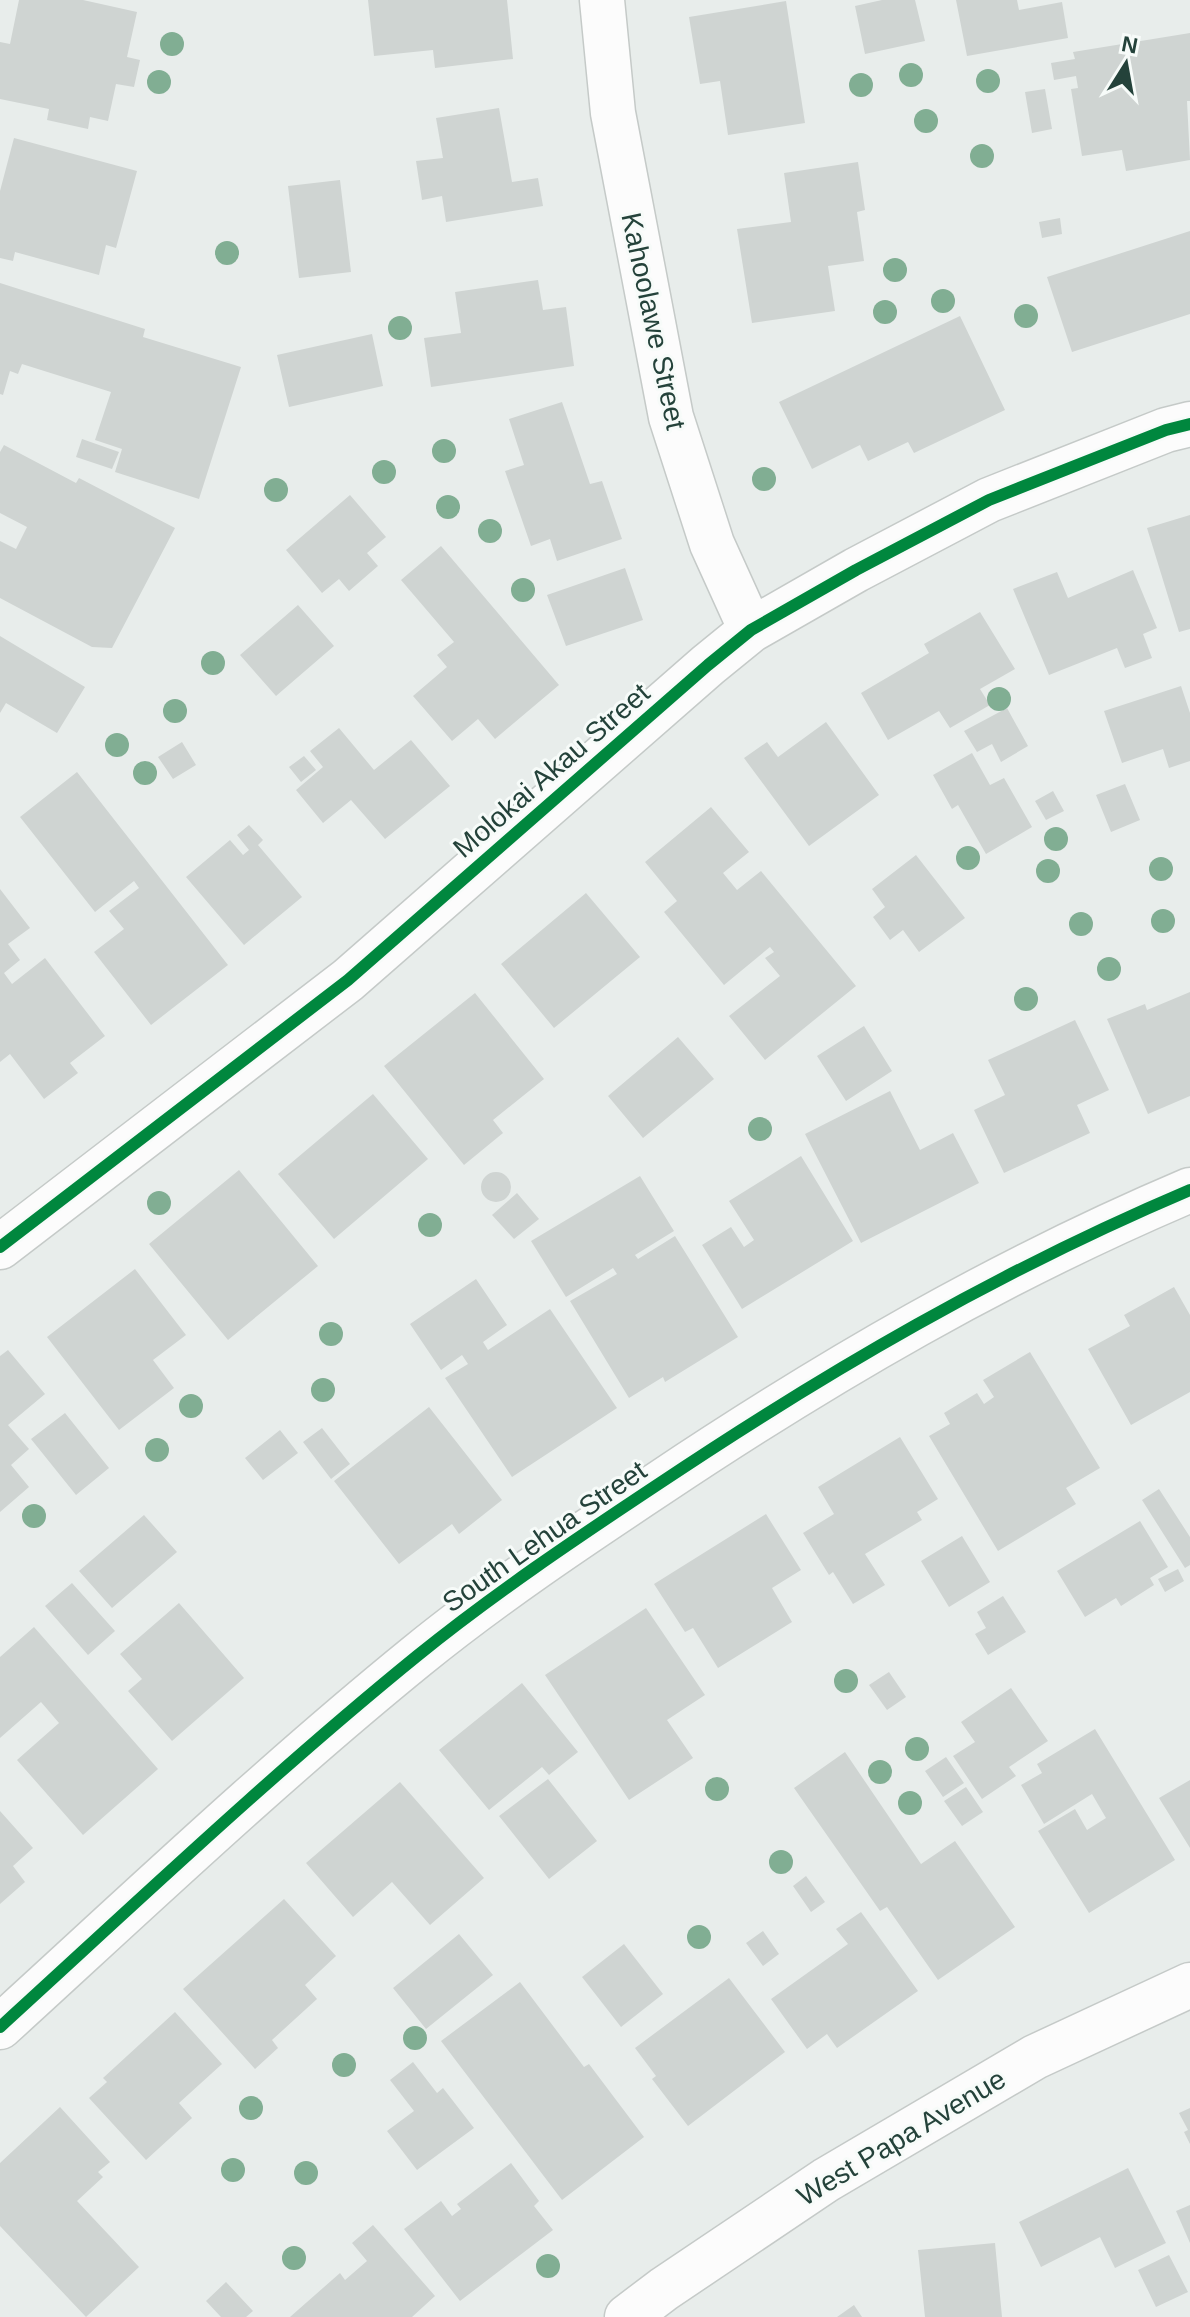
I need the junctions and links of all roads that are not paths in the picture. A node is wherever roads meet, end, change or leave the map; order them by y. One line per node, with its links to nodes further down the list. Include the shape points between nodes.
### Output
1 (602, 0): 3 (street, Kahoolawe Street, via 613,113 671,417 712,544)
2 (1190, 424): 3 (street, Molokai Akau Street, via 989,500)
3 (751, 630): 5 (street, Molokai Akau Street, via 348,980)
4 (1190, 1190): 7 (street, South Lehua Street, via 1017,1269 895,1335 588,1531 418,1655)
5 (0, 1247)
6 (1190, 1985): 8 (street, West Papa Avenue, via 1035,2057 839,2172)
7 (0, 2027)
8 (627, 2317)

